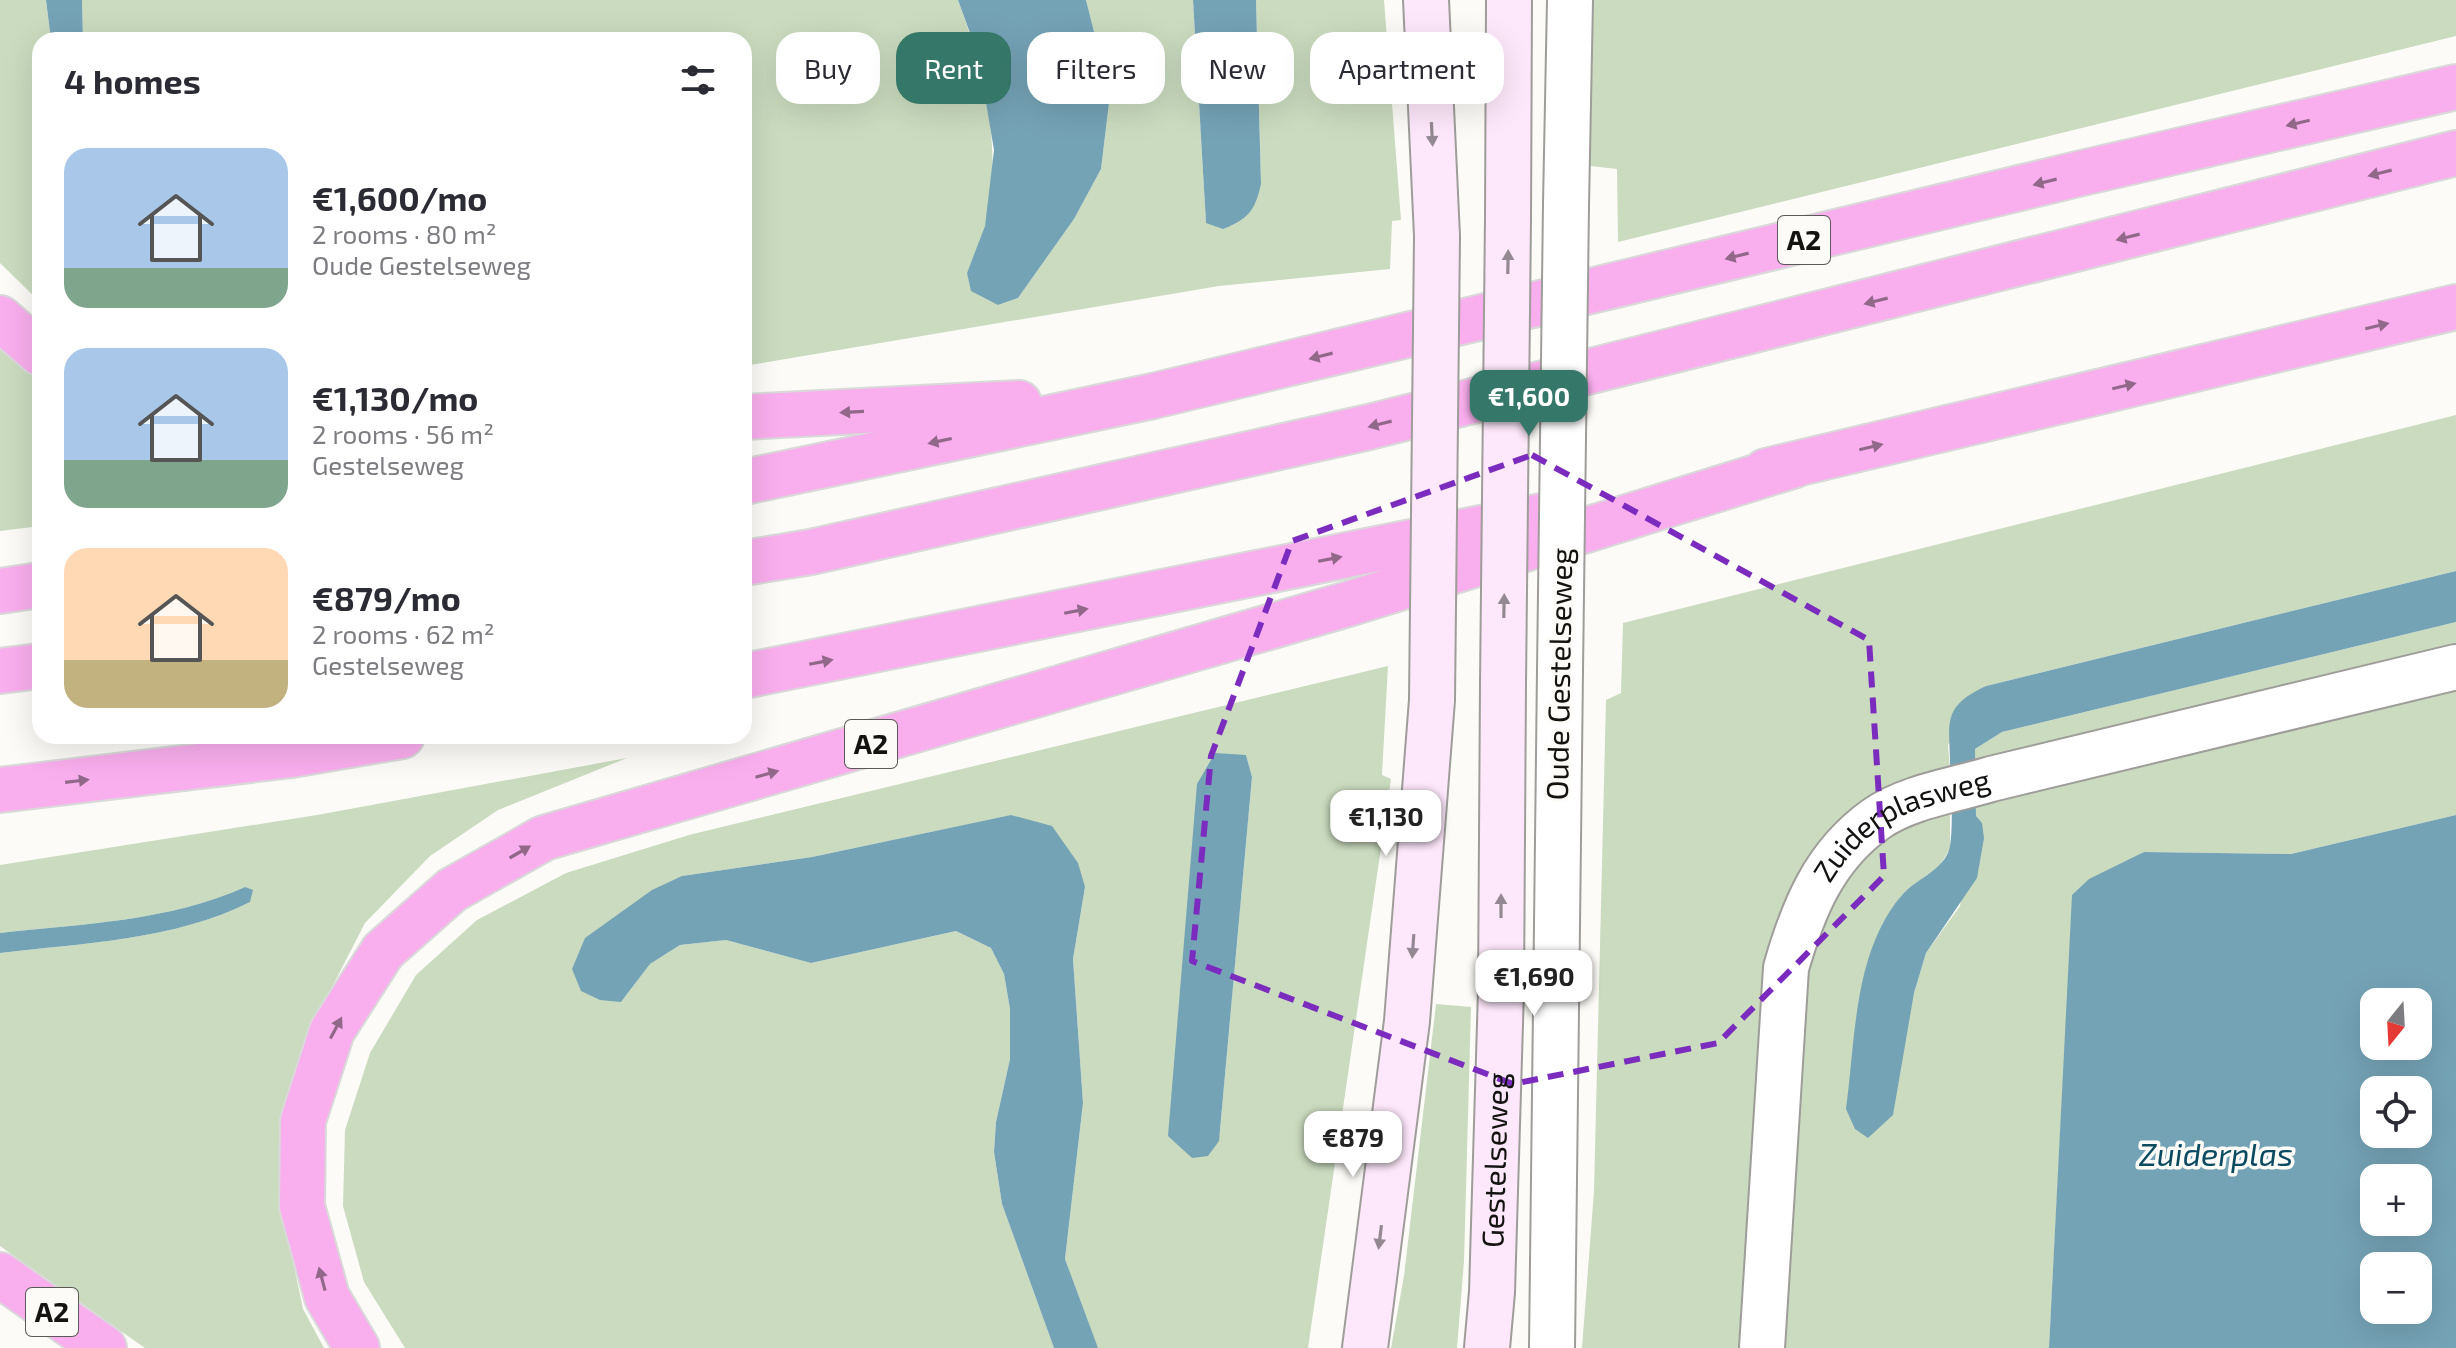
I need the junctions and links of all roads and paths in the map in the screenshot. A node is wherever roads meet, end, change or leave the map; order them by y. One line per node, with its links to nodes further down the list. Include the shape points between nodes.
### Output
1 (1426, 0): 25 (main road, one-way to 25, bridge, via 1437,236 1432,700 1407,1021)
2 (1509, 0): 26 (main road, Gestelseweg, one-way to 2, bridge, via 1501,990)
3 (1570, 0): 27 (street, Oude Gestelseweg, bridge)
4 (2456, 87): 9 (highway, A2, one-way to 9)
5 (2456, 153): 13 (highway, one-way to 13, via 1369,427)
6 (2456, 307): 11 (highway, A2, one-way to 6)
7 (0, 318): 8 (highway)
8 (32, 346)
9 (1153, 396): 10 (highway, A2, one-way to 10); 12 (highway, A2, one-way to 12)
10 (752, 417)
11 (1795, 465): 19 (highway, A2, one-way to 11); 24 (highway, A2, one-way to 11, via 327,1297 302,1206 303,1121 332,1031 383,951 452,890 544,838 1348,604)
12 (752, 480)
13 (752, 562)
14 (32, 586): 15 (highway)
15 (0, 591)
16 (32, 667): 18 (highway)
17 (2456, 667): 28 (street, Zuiderplasweg, via 1925,798 1877,818 1832,859 1803,909 1786,968)
18 (0, 671)
19 (752, 674)
20 (355, 744): 21 (highway, one-way to 20)
21 (0, 790)
22 (0, 1275): 23 (highway, A2)
23 (104, 1348)
24 (357, 1348)
25 (1365, 1348)
26 (1487, 1348)
27 (1552, 1348)
28 (1762, 1348)

